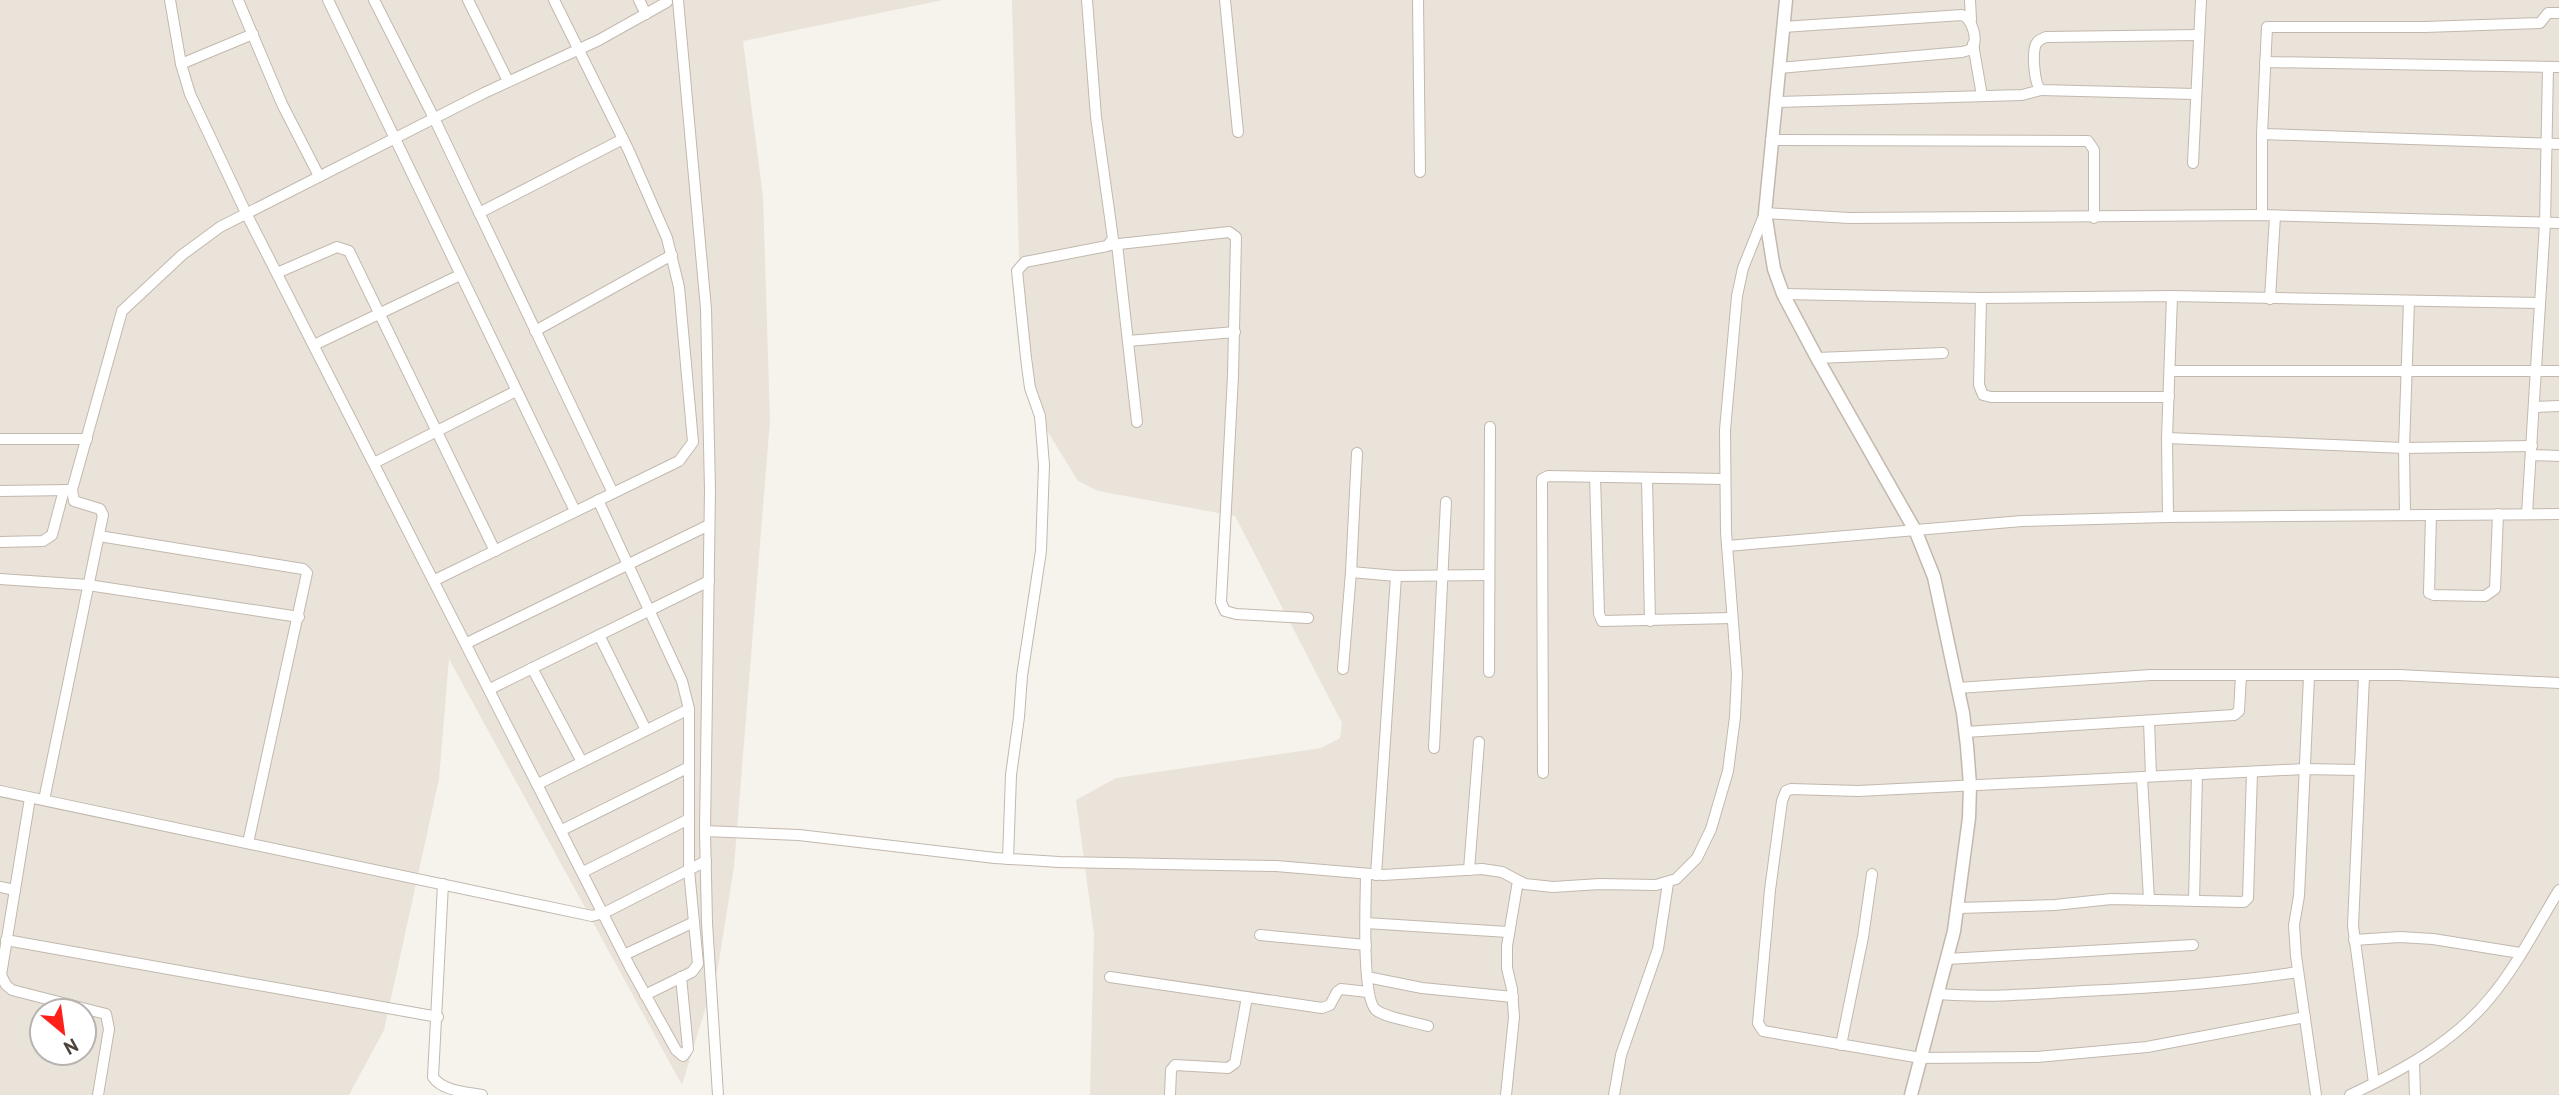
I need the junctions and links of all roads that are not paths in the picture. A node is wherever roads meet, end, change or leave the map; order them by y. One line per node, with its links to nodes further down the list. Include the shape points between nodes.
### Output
1 (170, 0): 25 (street)
2 (238, 0): 20 (street)
3 (328, 0): 36 (street)
4 (374, 0): 33 (street)
5 (468, 0): 28 (street)
6 (554, 0): 23 (street)
7 (639, 0): 17 (street)
8 (678, 0): 103 (street, via 706,309)
9 (1087, 0): 52 (street)
10 (1225, 0): 34 (street)
11 (1418, 0): 42 (street)
12 (1786, 0): 19 (street)
13 (1970, 0): 18 (street)
14 (2201, 0): 21 (street)
15 (667, 2): 17 (street)
16 (2559, 13): 24 (street, via 2548,13 2540,23 2267,27)
17 (646, 15): 23 (street)
18 (1971, 21): 19 (street, via 1962,15); 22 (street)
19 (1783, 27): 27 (street)
20 (253, 34): 25 (street); 43 (street)
21 (2198, 35): 29 (street, via 2042,38 2035,47 2035,82); 30 (street)
22 (1973, 44): 27 (street, via 1962,52); 31 (street)
23 (578, 50): 28 (street); 37 (street)
24 (2266, 62): 26 (street); 35 (street)
25 (181, 64): 45 (street, via 190,94)
26 (2553, 67): 39 (street)
27 (1779, 68): 32 (street)
28 (508, 81): 33 (street)
29 (2041, 90): 30 (street); 31 (street)
30 (2195, 94): 41 (street)
31 (1982, 96): 32 (street)
32 (1776, 102): 38 (street)
33 (433, 118): 36 (street); 46 (street)
34 (1238, 132)
35 (2262, 134): 39 (street); 47 (street)
36 (393, 139): 43 (street); 55 (street)
37 (623, 139): 46 (street); 53 (street)
38 (1771, 140): 44 (street); 49 (street, via 2088,141 2094,150)
39 (2546, 144): 40 (street); 50 (street)
40 (2559, 144)
41 (2193, 163)
42 (1420, 172)
43 (319, 176): 45 (street)
44 (1765, 213): 49 (street, via 1849,218); 56 (street); 90 (street, via 1737,296)
45 (246, 214): 54 (street); 82 (street, via 208,235 124,307)
46 (479, 214): 63 (street)
47 (2262, 215): 48 (street); 49 (street)
48 (2275, 216): 50 (street); 59 (street)
49 (2094, 218)
50 (2545, 223): 51 (street); 61 (street)
51 (2559, 223)
52 (1113, 244): 64 (street, via 1233,234 1238,242); 65 (street); 157 (street, via 1029,260 1017,271 1044,465 1041,551 1011,775)
53 (672, 256): 63 (street); 93 (street, via 693,442 679,461)
54 (277, 273): 62 (street, via 342,247 351,254); 66 (street)
55 (460, 275): 62 (street); 73 (street)
56 (1783, 294): 58 (street); 68 (street)
57 (2172, 296): 58 (street); 59 (street); 70 (street)
58 (1981, 298): 74 (street, via 1979,385 1983,395)
59 (2270, 299): 60 (street)
60 (2409, 301): 61 (street); 71 (street)
61 (2540, 303): 72 (street)
62 (379, 314): 66 (street); 79 (street)
63 (535, 331): 93 (street)
64 (1235, 332): 65 (street); 120 (street, via 1222,607 1236,614)
65 (1128, 341): 77 (street)
66 (314, 345): 87 (street)
67 (1943, 352): 68 (street)
68 (1817, 358): 104 (street)
69 (2559, 370): 72 (street)
70 (2170, 371): 71 (street); 74 (street)
71 (2408, 372): 72 (street); 83 (street)
72 (2537, 372): 76 (street)
73 (516, 391): 79 (street); 96 (street)
74 (2169, 397): 80 (street)
75 (2559, 406): 76 (street)
76 (2535, 407): 84 (street)
77 (1137, 422)
78 (1490, 427): 111 (street)
79 (436, 431): 87 (street); 108 (street)
80 (2167, 438): 83 (street); 102 (street)
81 (0, 439): 82 (street)
82 (87, 439): 91 (street)
83 (2404, 448): 84 (street); 100 (street)
84 (2532, 451): 86 (street); 98 (street)
85 (1357, 453): 110 (street)
86 (2559, 456)
87 (374, 463): 115 (street)
88 (1595, 477): 89 (street); 122 (street, via 1600,618 1607,622); 145 (street, via 1548,476 1542,481)
89 (1647, 478): 90 (street); 122 (street)
90 (1724, 479): 107 (street)
91 (68, 490): 92 (street); 105 (street, via 77,503 102,510); 106 (street, via 49,539)
92 (0, 491)
93 (613, 493): 94 (street)
94 (598, 500): 96 (street); 109 (street)
95 (1446, 502): 113 (street)
96 (575, 512): 108 (street)
97 (2498, 514): 98 (street); 101 (street); 101 (street, via 2495,589 2485,596 2430,593)
98 (2527, 514): 99 (street)
99 (2559, 514)
100 (2405, 515): 101 (street); 102 (street)
101 (2431, 515)
102 (2168, 517): 104 (street, via 2022,521)
103 (709, 525): 109 (street); 116 (street)
104 (1916, 532): 107 (street); 132 (street, via 1934,577)
105 (99, 536): 117 (street); 119 (street, via 303,569 307,577)
106 (0, 542)
107 (1727, 546): 121 (street)
108 (495, 551): 115 (street)
109 (628, 564): 118 (street); 124 (street)
110 (1351, 572): 112 (street); 126 (street)
111 (1489, 575): 113 (street); 127 (street)
112 (1396, 576): 113 (street); 163 (street)
113 (1442, 576): 139 (street)
114 (0, 579): 117 (street)
115 (435, 580): 124 (street)
116 (709, 581): 118 (street); 155 (street)
117 (88, 585): 119 (street); 152 (street)
118 (649, 610): 123 (street); 134 (street, via 682,681)
119 (299, 617): 156 (street)
120 (1308, 618)
121 (1732, 618): 122 (street); 165 (street, via 1737,694 1723,790 1697,858)
122 (1650, 621)
123 (599, 635): 125 (street); 136 (street)
124 (467, 643): 133 (street)
125 (532, 668): 133 (street); 140 (street)
126 (1343, 669)
127 (1489, 672)
128 (2241, 676): 129 (street); 132 (street, via 2151,676); 135 (street, via 2236,714)
129 (2309, 676): 130 (street); 142 (street)
130 (2364, 676): 131 (street); 143 (street)
131 (2559, 683)
132 (1958, 688): 137 (street)
133 (490, 689): 148 (street)
134 (689, 709): 136 (street); 141 (street)
135 (2149, 720): 137 (street); 147 (street)
136 (646, 730): 140 (street)
137 (1965, 732): 149 (street)
138 (1479, 742): 160 (street)
139 (1434, 748)
140 (582, 762): 148 (street)
141 (689, 767): 153 (street); 154 (street)
142 (2304, 769): 143 (street); 144 (street); 185 (street, via 2294,925)
143 (2359, 770): 179 (street)
144 (2252, 772): 146 (street); 171 (street, via 2247,900)
145 (1543, 773)
146 (2197, 774): 147 (street); 171 (street)
147 (2147, 777): 149 (street); 170 (street)
148 (538, 784): 154 (street)
149 (1970, 785): 172 (street); 197 (street, via 1791,789 1784,794 1770,890 1759,1026 1768,1032)
150 (0, 791): 151 (street)
151 (30, 798): 152 (street); 168 (street)
152 (44, 800): 156 (street)
153 (689, 819): 159 (street); 161 (street)
154 (562, 830): 161 (street)
155 (705, 831): 157 (street, via 799,835); 158 (street)
156 (248, 843): 166 (street)
157 (1008, 859): 163 (street, via 1276,866)
158 (706, 862): 159 (street); 203 (street)
159 (689, 870): 173 (street); 174 (street)
160 (1469, 870): 163 (street); 164 (street, via 1502,872)
161 (583, 872): 173 (street)
162 (1872, 874): 197 (street)
163 (1371, 875): 175 (street)
164 (1518, 881): 165 (street, via 1553,887); 176 (street)
165 (1668, 883): 206 (street, via 1658,949 1620,1055)
166 (443, 884): 173 (street, via 592,916); 194 (street)
167 (0, 887): 168 (street)
168 (15, 890): 178 (street)
169 (2559, 890): 182 (street)
170 (2149, 899): 171 (street); 172 (street)
171 (2194, 900)
172 (1958, 908): 184 (street)
173 (604, 913): 183 (street)
174 (694, 922): 183 (street); 186 (street, via 698,966)
175 (1366, 923): 176 (street); 180 (street)
176 (1508, 932): 193 (street, via 1506,962)
177 (1260, 936): 180 (street)
178 (6, 940): 194 (street); 201 (street, via 1,975 12,990 102,1011 108,1017)
179 (2354, 940): 182 (street, via 2415,937); 200 (street)
180 (1366, 944): 188 (street)
181 (2193, 945): 184 (street)
182 (2520, 953): 199 (street, via 2476,1013)
183 (624, 955): 191 (street)
184 (1947, 959): 190 (street)
185 (2298, 972): 190 (street, via 2237,981 2020,996); 195 (street)
186 (681, 977): 191 (street); 191 (street, via 688,1049 683,1056)
187 (1110, 977): 192 (street)
188 (1367, 977): 189 (street); 193 (street)
189 (1368, 992): 192 (street, via 1341,989 1330,1005 1322,1008); 196 (street, via 1379,1012)
190 (1939, 993): 198 (street)
191 (645, 995)
192 (1247, 997): 204 (street, via 1235,1063 1228,1068 1175,1065)
193 (1513, 997): 205 (street)
194 (438, 1017): 202 (street, via 435,1081)
195 (2305, 1017): 198 (street, via 2147,1047 2037,1057); 208 (street)
196 (1428, 1026)
197 (1841, 1045): 198 (street)
198 (1921, 1058): 207 (street)
199 (2414, 1062): 200 (street); 210 (street)
200 (2374, 1083): 209 (street)
201 (101, 1094)
202 (482, 1095)
203 (718, 1095)
204 (1170, 1095)
205 (1506, 1095)
206 (1614, 1095)
207 (1911, 1095)
208 (2316, 1095)
209 (2350, 1095)
210 (2414, 1095)

